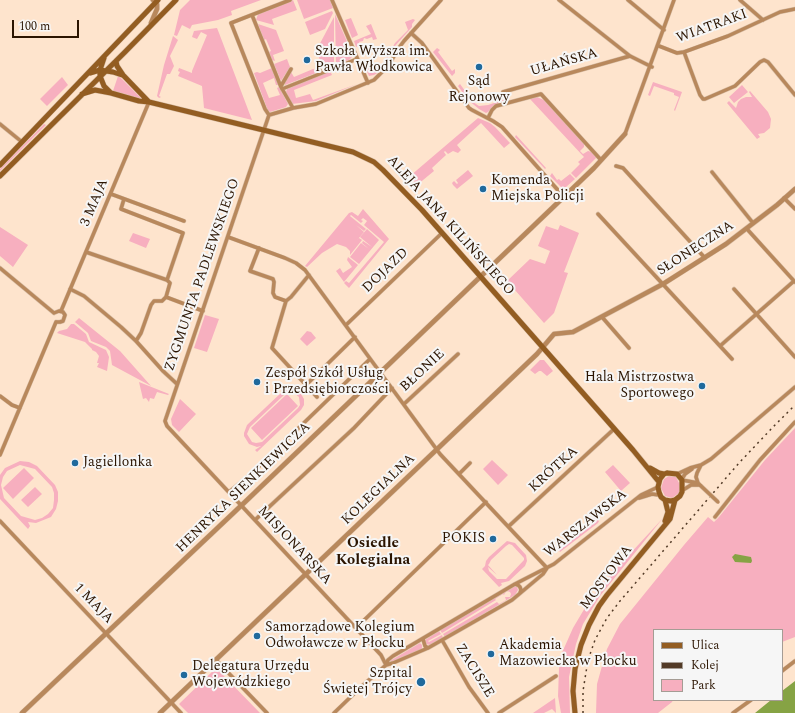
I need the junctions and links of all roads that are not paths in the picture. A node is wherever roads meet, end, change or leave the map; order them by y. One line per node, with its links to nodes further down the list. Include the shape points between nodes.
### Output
1 (176, 0): 13 (main road)
2 (290, 0): 11 (street)
3 (332, 0): 20 (street)
4 (441, 0): 15 (street)
5 (560, 0): 19 (street)
6 (628, 0): 14 (street)
7 (674, 0): 14 (street)
8 (740, 0): 12 (street)
9 (156, 1): 13 (street, via 157,12); 18 (main road)
10 (795, 9): 12 (street, WIATRAKI, via 780,12)
11 (252, 15): 32 (street); 39 (street, via 231,23)
12 (763, 20): 17 (street, WIATRAKI)
13 (147, 30): 21 (main road)
14 (664, 30): 23 (street)
15 (411, 33): 31 (street, via 389,66); 40 (street, via 422,43 469,108)
16 (659, 46): 17 (street, WIATRAKI)
17 (684, 52): 36 (street, via 700,95 706,99 735,86 764,60)
18 (105, 56): 25 (main road); 28 (main road)
19 (630, 56): 23 (street); 33 (street, UŁAŃSKA)
20 (358, 59): 27 (street); 31 (street)
21 (116, 61): 26 (main road); 30 (main road)
22 (318, 66): 27 (street)
23 (651, 67): 45 (street)
24 (291, 69): 32 (street)
25 (100, 70): 26 (main road); 28 (main road); 29 (main road)
26 (106, 70): 29 (main road); 30 (main road)
27 (321, 73): 32 (street)
28 (88, 74): 41 (main road)
29 (100, 76): 34 (main road, via 104,86); 35 (main road)
30 (123, 76): 37 (main road)
31 (368, 83): 38 (street, via 316,104)
32 (281, 87): 38 (street)
33 (503, 92)
34 (111, 93): 35 (main road, ALEJA JANA KILIŃSKIEGO, via 95,90); 37 (main road, ALEJA JANA KILIŃSKIEGO)
35 (81, 95): 43 (main road)
36 (795, 95)
37 (149, 102): 44 (main road, ALEJA JANA KILIŃSKIEGO); 53 (street, 3 MAJA)
38 (292, 108): 39 (street)
39 (269, 115): 44 (street, ZYGMUNTA PADLEWSKIEGO)
40 (488, 118): 47 (street, via 496,106 541,94); 54 (street, via 502,127)
41 (42, 121): 43 (main road, via 48,122); 46 (main road)
42 (0, 124): 46 (street)
43 (47, 129): 51 (main road)
44 (265, 130): 62 (main road, ALEJA JANA KILIŃSKIEGO, via 353,152 371,160 384,170); 63 (street, ZYGMUNTA PADLEWSKIEGO)
45 (625, 134): 47 (street, HENRYKA SIENKIEWICZA)
46 (22, 142): 48 (main road)
47 (601, 160): 54 (street, HENRYKA SIENKIEWICZA)
48 (0, 165)
49 (616, 166): 66 (street, via 624,168)
50 (712, 172): 60 (street)
51 (0, 176)
52 (795, 188): 55 (street, SŁONECZNA)
53 (111, 194): 56 (street); 65 (street, 3 MAJA)
54 (564, 197): 69 (street, HENRYKA SIENKIEWICZA)
55 (784, 198): 57 (street); 60 (street, SŁONECZNA)
56 (124, 199): 59 (street); 70 (street, via 121,209 183,233)
57 (795, 209)
58 (598, 214): 72 (street)
59 (184, 221)
60 (753, 223): 61 (street, SŁONECZNA)
61 (747, 228): 66 (street, SŁONECZNA); 71 (street)
62 (442, 233): 69 (main road, ALEJA JANA KILIŃSKIEGO); 82 (street, DOJAZD)
63 (228, 237): 64 (street); 78 (street, ZYGMUNTA PADLEWSKIEGO)
64 (259, 248): 68 (street, via 296,263); 76 (street, via 250,271 273,280 275,297)
65 (86, 252): 70 (street); 73 (street, 3 MAJA)
66 (705, 258): 72 (street, SŁONECZNA)
67 (0, 268): 81 (street)
68 (309, 275): 76 (street); 82 (street)
69 (480, 277): 87 (main road, ALEJA JANA KILIŃSKIEGO); 93 (street, HENRYKA SIENKIEWICZA)
70 (167, 280): 75 (street, via 170,283)
71 (794, 282): 79 (street)
72 (663, 284): 80 (street, SŁONECZNA); 86 (street)
73 (70, 289): 77 (street, 3 MAJA); 85 (street, via 84,296)
74 (734, 289): 79 (street)
75 (166, 297): 78 (street); 85 (street, via 162,301 153,302)
76 (286, 301): 95 (street, via 272,348)
77 (61, 311): 81 (street, via 58,311); 81 (street, 3 MAJA, via 64,314 62,322)
78 (203, 311): 94 (street, ZYGMUNTA PADLEWSKIEGO)
79 (756, 314): 86 (street); 90 (street)
80 (602, 317): 83 (street, SŁONECZNA, via 573,332); 88 (street)
81 (54, 318): 101 (street)
82 (346, 325): 84 (street)
83 (554, 334): 87 (street, KOLEGIALNA)
84 (355, 337): 91 (street); 95 (street)
85 (136, 340): 94 (street)
86 (720, 346): 92 (street)
87 (542, 348): 104 (main road, ALEJA JANA KILIŃSKIEGO); 105 (street, KOLEGIALNA)
88 (629, 348)
89 (458, 354): 100 (street, BŁONIE)
90 (795, 357)
91 (370, 359): 93 (street); 118 (street)
92 (732, 360)
93 (380, 373): 97 (street); 125 (street, HENRYKA SIENKIEWICZA)
94 (177, 384): 103 (street, ZYGMUNTA PADLEWSKIEGO, via 165,421)
95 (306, 385): 99 (street)
96 (795, 386): 109 (street)
97 (392, 388): 100 (street); 127 (street, via 354,428)
98 (0, 396): 101 (street)
99 (317, 397)
100 (404, 404): 105 (street)
101 (20, 408): 106 (street)
102 (795, 422): 124 (street)
103 (167, 426): 118 (street, MISJONARSKA)
104 (614, 430): 108 (main road, ALEJA JANA KILIŃSKIEGO); 129 (street, KRÓTKA)
105 (437, 449): 111 (street); 132 (street, KOLEGIALNA)
106 (0, 455)
107 (470, 463): 111 (street)
108 (646, 465): 112 (main road, ALEJA JANA KILIŃSKIEGO); 115 (main road, ALEJA JANA KILIŃSKIEGO)
109 (701, 465): 110 (street); 116 (street, via 696,475)
110 (695, 467): 113 (street); 114 (street, via 687,472)
111 (459, 474): 123 (street)
112 (664, 474): 113 (main road); 115 (main road)
113 (676, 474): 114 (main road)
114 (682, 480): 116 (street); 117 (main road)
115 (658, 484): 119 (main road); 120 (street, WARSZAWSKA)
116 (700, 485): 117 (street, via 691,484); 124 (street, bridge)
117 (683, 490): 122 (main road)
118 (229, 492): 125 (street, MISJONARSKA)
119 (659, 494): 120 (street, WARSZAWSKA); 121 (main road)
120 (638, 498): 131 (street, WARSZAWSKA)
121 (665, 500): 122 (main road); 130 (main road, MOSTOWA, via 668,507 667,516)
122 (675, 500): 130 (main road, MOSTOWA, via 670,519)
123 (486, 502): 129 (street); 135 (street)
124 (723, 505): 126 (street)
125 (242, 506): 127 (street, MISJONARSKA); 136 (street, HENRYKA SIENKIEWICZA)
126 (715, 517)
127 (255, 520): 132 (street, MISJONARSKA)
128 (0, 521): 136 (street, 1 MAJA)
129 (509, 526): 131 (street)
130 (658, 532): 154 (main road, MOSTOWA, via 607,595 586,630 575,670)
131 (547, 568): 133 (street); 134 (street)
132 (306, 574): 135 (street, MISJONARSKA); 140 (street, KOLEGIALNA)
133 (515, 584): 134 (street, via 520,587); 137 (street)
134 (519, 594): 138 (street)
135 (356, 628): 142 (street, MISJONARSKA)
136 (106, 634): 146 (street, 1 MAJA); 147 (street, HENRYKA SIENKIEWICZA)
137 (423, 639): 139 (street); 142 (street, via 393,656)
138 (442, 640): 139 (street); 152 (street, ZACISZE, via 469,687)
139 (428, 648): 142 (street)
140 (216, 660): 146 (street, KOLEGIALNA); 150 (street)
141 (795, 661): 143 (street)
142 (386, 665): 151 (street)
143 (783, 670)
144 (556, 676): 153 (street, ZACISZE)
145 (750, 701): 155 (street)
146 (171, 702): 148 (street, KOLEGIALNA); 149 (street, 1 MAJA)
147 (22, 713)
148 (160, 713)
149 (181, 713)
150 (267, 713)
151 (334, 713)
152 (488, 713)
153 (499, 713)
154 (575, 713)
155 (733, 713)

